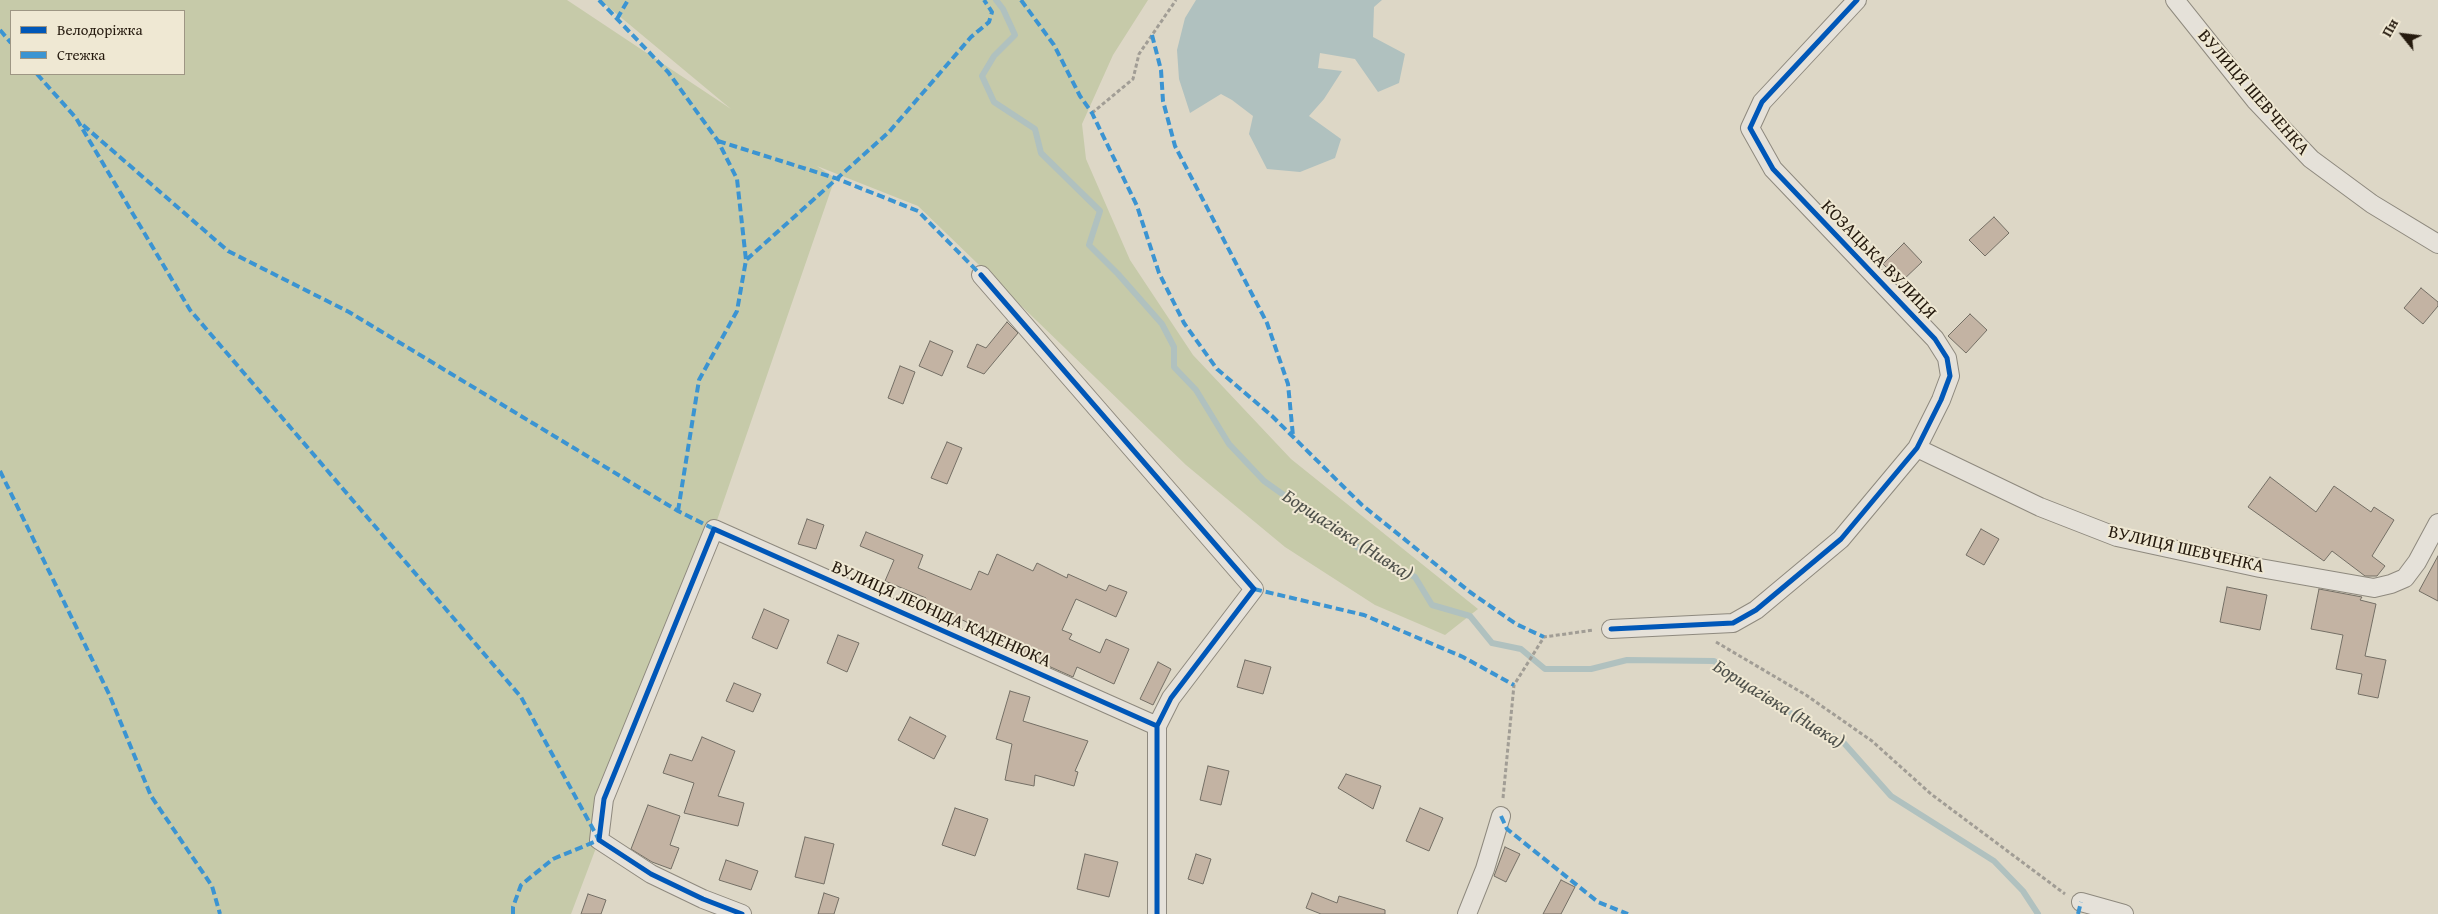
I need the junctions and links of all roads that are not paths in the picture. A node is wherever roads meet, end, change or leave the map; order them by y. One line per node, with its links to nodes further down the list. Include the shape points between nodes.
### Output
1 (1857, 0): 5 (street, КОЗАЦЬКА ВУЛИЦЯ, via 1762,102 1750,128 1773,169 1935,339 1947,358 1950,376)
2 (2175, 0): 3 (street, ВУЛИЦЯ ШЕВЧЕНКА, via 2255,100 2311,159 2372,204)
3 (2438, 244)
4 (982, 275): 8 (street, via 1254,590 1171,698)
5 (1917, 448): 6 (street, ВУЛИЦЯ ШЕВЧЕНКА, via 2040,507 2117,537 2260,568 2374,588 2405,578); 7 (street, КОЗАЦЬКА ВУЛИЦЯ, via 1841,540 1756,610 1733,623)
6 (2438, 523)
7 (1611, 629)
8 (1157, 726): 11 (street, ВУЛИЦЯ ЛЕОНІДА КАДЕНЮКА, via 714,529 604,799 599,840 651,874); 12 (street)
9 (1501, 816): 13 (street, via 1486,870)
10 (2081, 902): 14 (street)
11 (742, 914)
12 (1157, 914)
13 (1467, 914)
14 (2124, 914)

